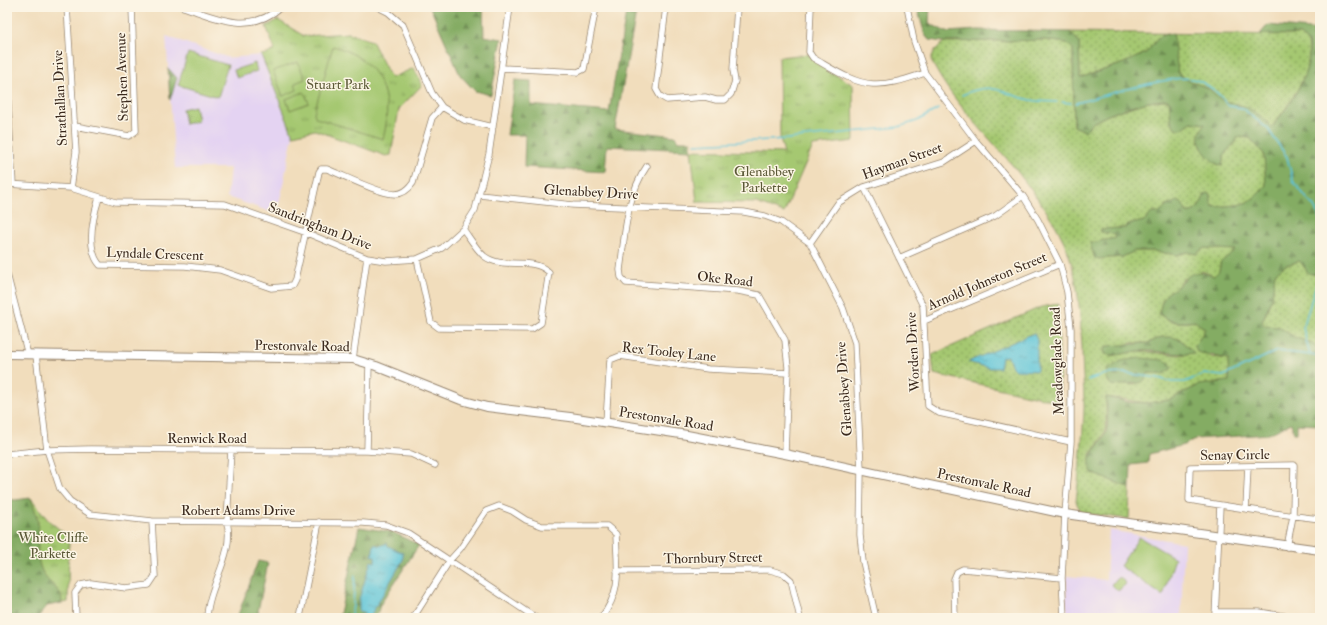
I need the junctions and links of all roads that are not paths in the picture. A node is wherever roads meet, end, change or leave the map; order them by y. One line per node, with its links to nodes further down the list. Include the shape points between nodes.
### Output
1 (67, 7): 16 (street, Strathallan Drive)
2 (132, 7): 16 (street, Stephen Avenue, via 136,131 129,136)
3 (182, 7): 4 (street, via 241,24 264,18)
4 (281, 7)
5 (378, 7): 15 (street, via 403,25 432,93)
6 (510, 7): 12 (street, Sandringham Drive)
7 (596, 7): 12 (street, via 584,69 578,72)
8 (666, 7): 9 (street, via 656,89 660,96 667,100 705,97 725,100 731,94 735,81 733,70)
9 (737, 7)
10 (810, 7): 13 (street, via 809,52 813,58 852,79 873,84 898,82)
11 (907, 7): 13 (street, Meadowglade Road, via 914,41)
12 (502, 68): 17 (street, Sandringham Drive)
13 (925, 73): 18 (street, Meadowglade Road)
14 (7, 88): 20 (street)
15 (442, 107): 17 (street, via 464,120); 28 (street, via 432,118 414,183 407,191 396,194 321,169)
16 (75, 126): 22 (street, Strathallan Drive, via 76,152)
17 (493, 127): 23 (street, Sandringham Drive)
18 (976, 141): 21 (street, Hayman Street, via 944,162); 24 (street, Meadowglade Road)
19 (647, 166): 26 (street, via 637,180)
20 (10, 184): 22 (street, Sandringham Drive)
21 (864, 186): 29 (street, Hayman Street, via 838,203); 31 (street, Worden Drive)
22 (71, 188): 25 (street, Sandringham Drive)
23 (479, 195): 26 (street, Glenabbey Drive, via 573,205); 27 (street, Sandringham Drive, via 475,210)
24 (1023, 196): 31 (street, via 994,216); 33 (street, Meadowglade Road)
25 (99, 198): 28 (street, Sandringham Drive, via 116,202 225,204); 28 (street, Lyndale Crescent, via 91,237 96,262 105,266 184,266 220,270 271,288 285,288 292,286 295,280)
26 (629, 207): 29 (street, Glenabbey Drive, via 744,212 765,216 781,222); 40 (street, Oke Road, via 620,270 621,277 626,283 738,291 759,295 785,340)
27 (463, 229): 32 (street, Sandringham Drive, via 442,248); 32 (street, via 485,256 501,262 542,265 549,272 540,323 532,329 439,328 431,322)
28 (307, 233): 30 (street, Sandringham Drive)
29 (810, 243): 50 (street, Glenabbey Drive, via 843,308 855,343)
30 (366, 258): 32 (street, Sandringham Drive, via 386,261); 38 (street)
31 (899, 258): 35 (street, Worden Drive, via 923,306)
32 (417, 259)
33 (1060, 264): 35 (street, Arnold Johnston Street); 42 (street, Meadowglade Road, via 1067,292 1071,329)
34 (7, 274): 37 (street, Robert Adams Drive)
35 (924, 321): 42 (street, Worden Drive, via 928,406 939,413)
36 (7, 354): 37 (street, Prestonvale Road)
37 (32, 355): 38 (street, Prestonvale Road); 43 (street, Robert Adams Drive)
38 (353, 359): 39 (street, Prestonvale Road)
39 (369, 363): 41 (street, Prestonvale Road, via 472,404); 45 (street)
40 (788, 373): 41 (street, Rex Tooley Lane, via 708,369 620,356 610,360); 47 (street, Oke Road)
41 (606, 422): 47 (street, Prestonvale Road)
42 (1071, 442): 53 (street, Meadowglade Road)
43 (47, 450): 44 (street, Renwick Road); 46 (street, Renwick Road); 56 (street, Robert Adams Drive, via 60,489 70,501 90,514)
44 (231, 450): 45 (street, Renwick Road); 57 (street)
45 (367, 451): 48 (street, Renwick Road, via 411,454)
46 (7, 454)
47 (785, 454): 50 (street, Prestonvale Road)
48 (435, 465)
49 (1248, 466): 51 (street, Senay Circle, via 1190,467 1189,500); 52 (street); 54 (street, Senay Circle, via 1294,466)
50 (861, 470): 53 (street, Prestonvale Road); 73 (street, Glenabbey Drive, via 860,535 863,562)
51 (1220, 505): 52 (street, Senay Circle); 59 (street)
52 (1246, 509): 54 (street, Senay Circle)
53 (1065, 514): 59 (street, Prestonvale Road); 64 (street, Meadowglade Road)
54 (1292, 516): 55 (street); 60 (street, Senay Circle)
55 (1320, 520)
56 (152, 521): 57 (street, Robert Adams Drive); 67 (street, via 154,576 149,585 126,588 81,585 76,593)
57 (227, 522): 58 (street, Robert Adams Drive); 68 (street, via 228,547 212,593)
58 (319, 522): 62 (street, Robert Adams Drive, via 386,525 408,533); 66 (street)
59 (1218, 537): 60 (street, Prestonvale Road); 65 (street)
60 (1287, 547): 61 (street, Prestonvale Road)
61 (1320, 550)
62 (450, 560): 63 (street, via 486,512 499,506 542,526 607,526 616,534); 69 (street); 70 (street, Robert Adams Drive)
63 (617, 572): 71 (street, via 616,589 611,605); 72 (street, Thornbury Street, via 770,570 784,574 791,580)
64 (1062, 578): 74 (street, via 963,568 954,578); 75 (street, Meadowglade Road)
65 (1215, 615): 76 (street, via 1259,612)
66 (300, 617)
67 (76, 618)
68 (207, 618)
69 (413, 618)
70 (536, 618)
71 (601, 618)
72 (800, 618)
73 (876, 618)
74 (955, 618)
75 (1064, 618)
76 (1296, 618)

